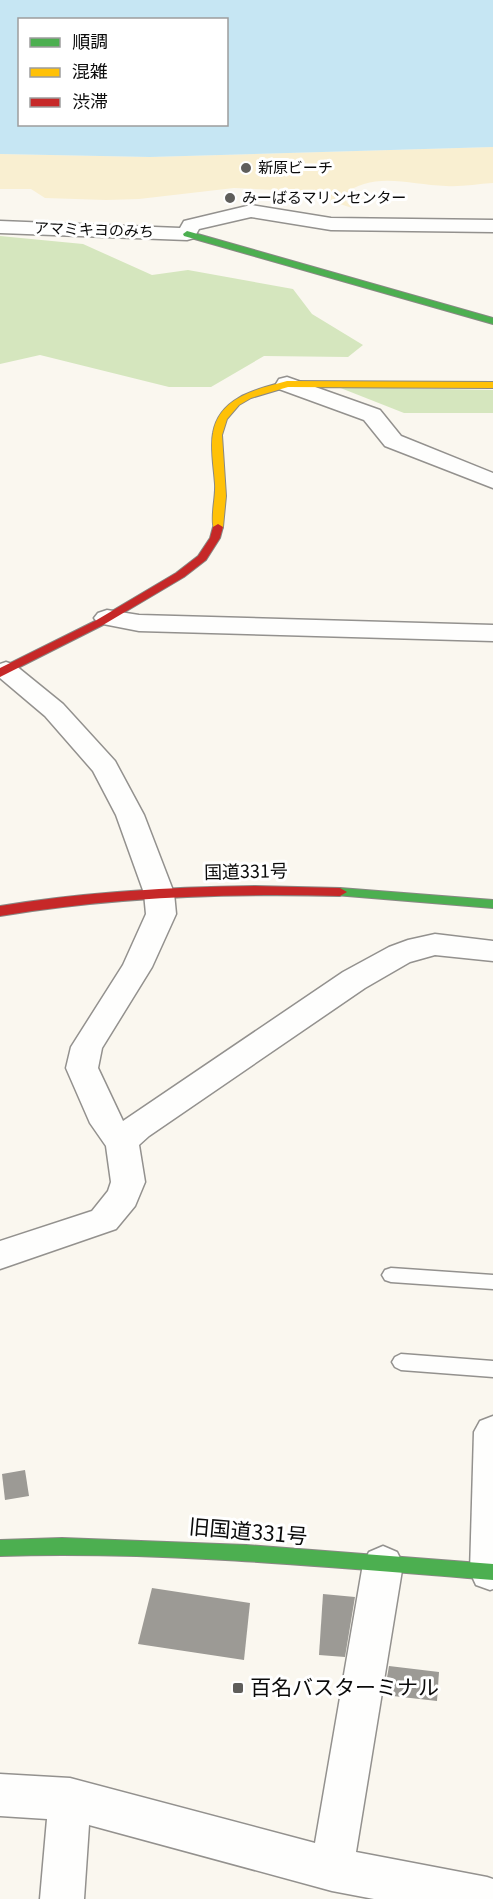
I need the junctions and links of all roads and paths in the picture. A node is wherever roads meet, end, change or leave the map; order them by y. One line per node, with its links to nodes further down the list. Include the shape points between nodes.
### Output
1 (493, 226): 3 (street, via 331,224 251,212 191,225)
2 (0, 228): 3 (street, アマミキヨのみち)
3 (187, 234): 4 (main road)
4 (493, 321)
5 (287, 384): 6 (main road); 7 (street, via 372,415 393,441); 8 (main road, via 238,402 218,426 215,438 223,511 219,534 202,559)
6 (493, 385)
7 (493, 481)
8 (107, 618): 9 (street, via 139,623); 10 (main road)
9 (493, 633)
10 (3, 671): 11 (street, via 54,710 105,767 130,815)
11 (159, 893): 12 (main road, 国道331号, via 294,889); 13 (main road, 国道331号); 15 (street, via 159,920 137,967 87,1047 82,1068 106,1123)
12 (493, 904)
13 (0, 911)
14 (493, 951): 15 (street, via 424,945 391,960 354,980 137,1127)
15 (122, 1142): 16 (street, via 128,1182 123,1197 104,1220)
16 (0, 1255)
17 (391, 1275): 18 (lane)
18 (493, 1282)
19 (401, 1362): 20 (lane)
20 (493, 1369)
21 (493, 1432): 24 (street)
22 (0, 1548): 23 (main road, 旧国道331号, via 152,1546)
23 (383, 1564): 24 (main road, 旧国道331号); 27 (street)
24 (491, 1572)
25 (0, 1795): 26 (street)
26 (70, 1799): 27 (street); 28 (street)
27 (332, 1869): 29 (street)
28 (62, 1899)
29 (487, 1899)

